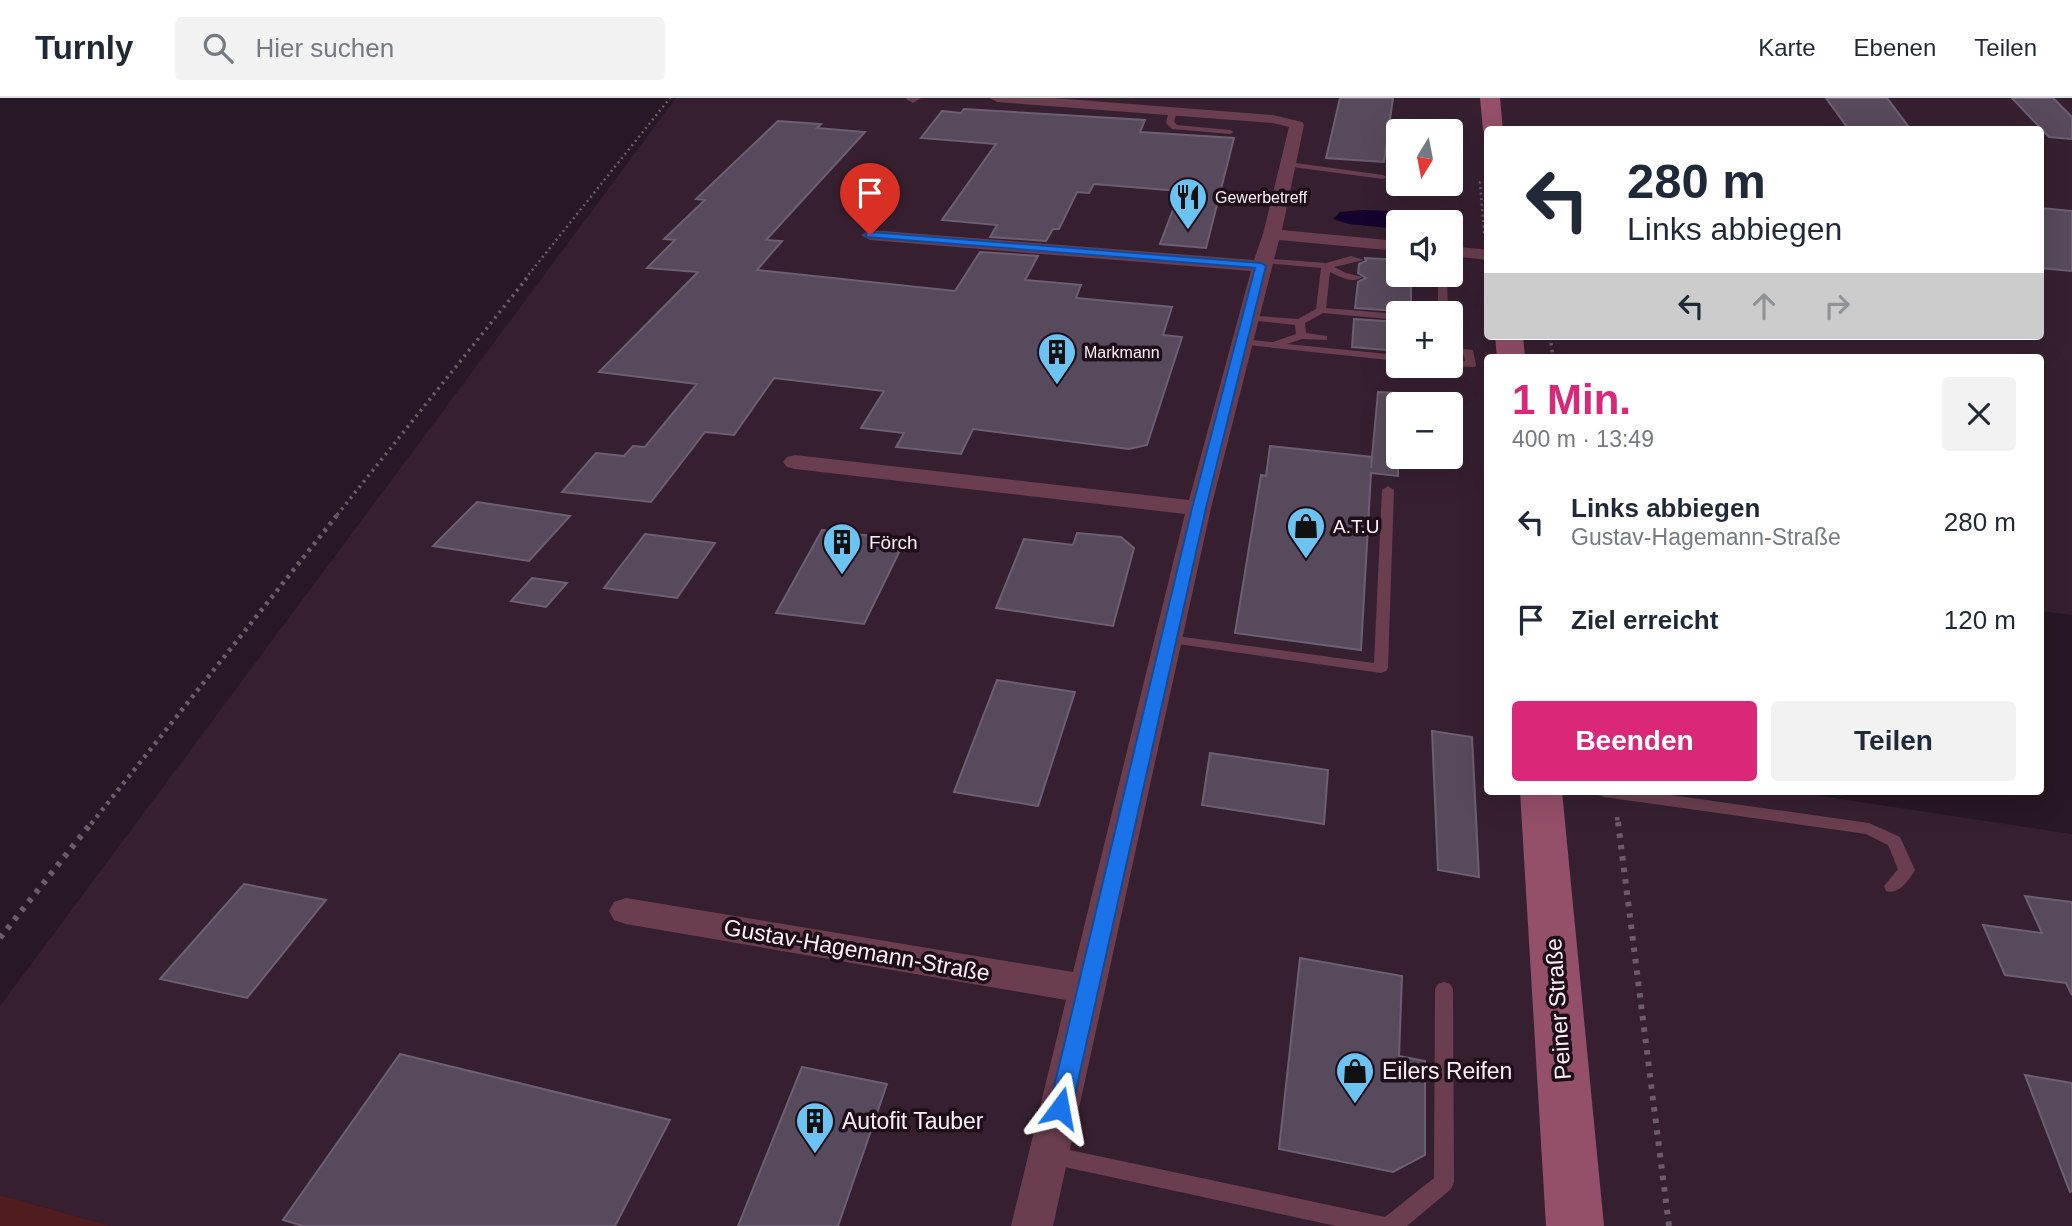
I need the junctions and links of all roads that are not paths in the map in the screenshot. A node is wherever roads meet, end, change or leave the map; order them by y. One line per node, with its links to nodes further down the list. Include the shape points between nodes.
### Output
1 (998, 98): 3 (street)
2 (1490, 98): 5 (main road)
3 (1109, 102): 4 (street)
4 (1173, 111): 6 (lane, via 1170,123 1175,127); 7 (street, via 1297,125)
5 (1493, 126)
6 (1230, 132)
7 (1288, 164): 8 (lane); 12 (street)
8 (1383, 177)
9 (870, 235): 12 (street)
10 (1386, 247): 12 (street)
11 (1463, 252): 13 (street)
12 (1266, 253): 15 (lane); 20 (street)
13 (1484, 255)
14 (1359, 260): 15 (lane)
15 (1326, 266): 16 (lane, via 1344,276); 17 (lane)
16 (1358, 277)
17 (1321, 310): 18 (lane); 19 (lane)
18 (1386, 316)
19 (1300, 322): 20 (lane); 21 (lane)
20 (1245, 329): 23 (lane); 29 (street)
21 (1301, 336): 22 (lane); 23 (lane)
22 (1323, 338)
23 (1273, 345): 25 (lane)
24 (1463, 352): 26 (lane, via 1469,352 1471,365)
25 (1386, 357)
26 (1463, 364)
27 (795, 462): 29 (street)
28 (1388, 490): 30 (lane, via 1381,668)
29 (1199, 508): 30 (street)
30 (1169, 639): 35 (street)
31 (1541, 795): 41 (main road, Peiner Straße)
32 (1630, 795): 33 (lane, via 1869,829 1894,841 1907,870)
33 (1892, 886)
34 (626, 911): 35 (street, Gustav-Hagemann-Straße)
35 (1088, 989): 37 (street)
36 (1444, 989): 40 (lane, via 1444,1182)
37 (1050, 1155): 38 (street); 39 (lane)
38 (1032, 1226)
39 (1382, 1226)
40 (1391, 1226)
41 (1575, 1226)

